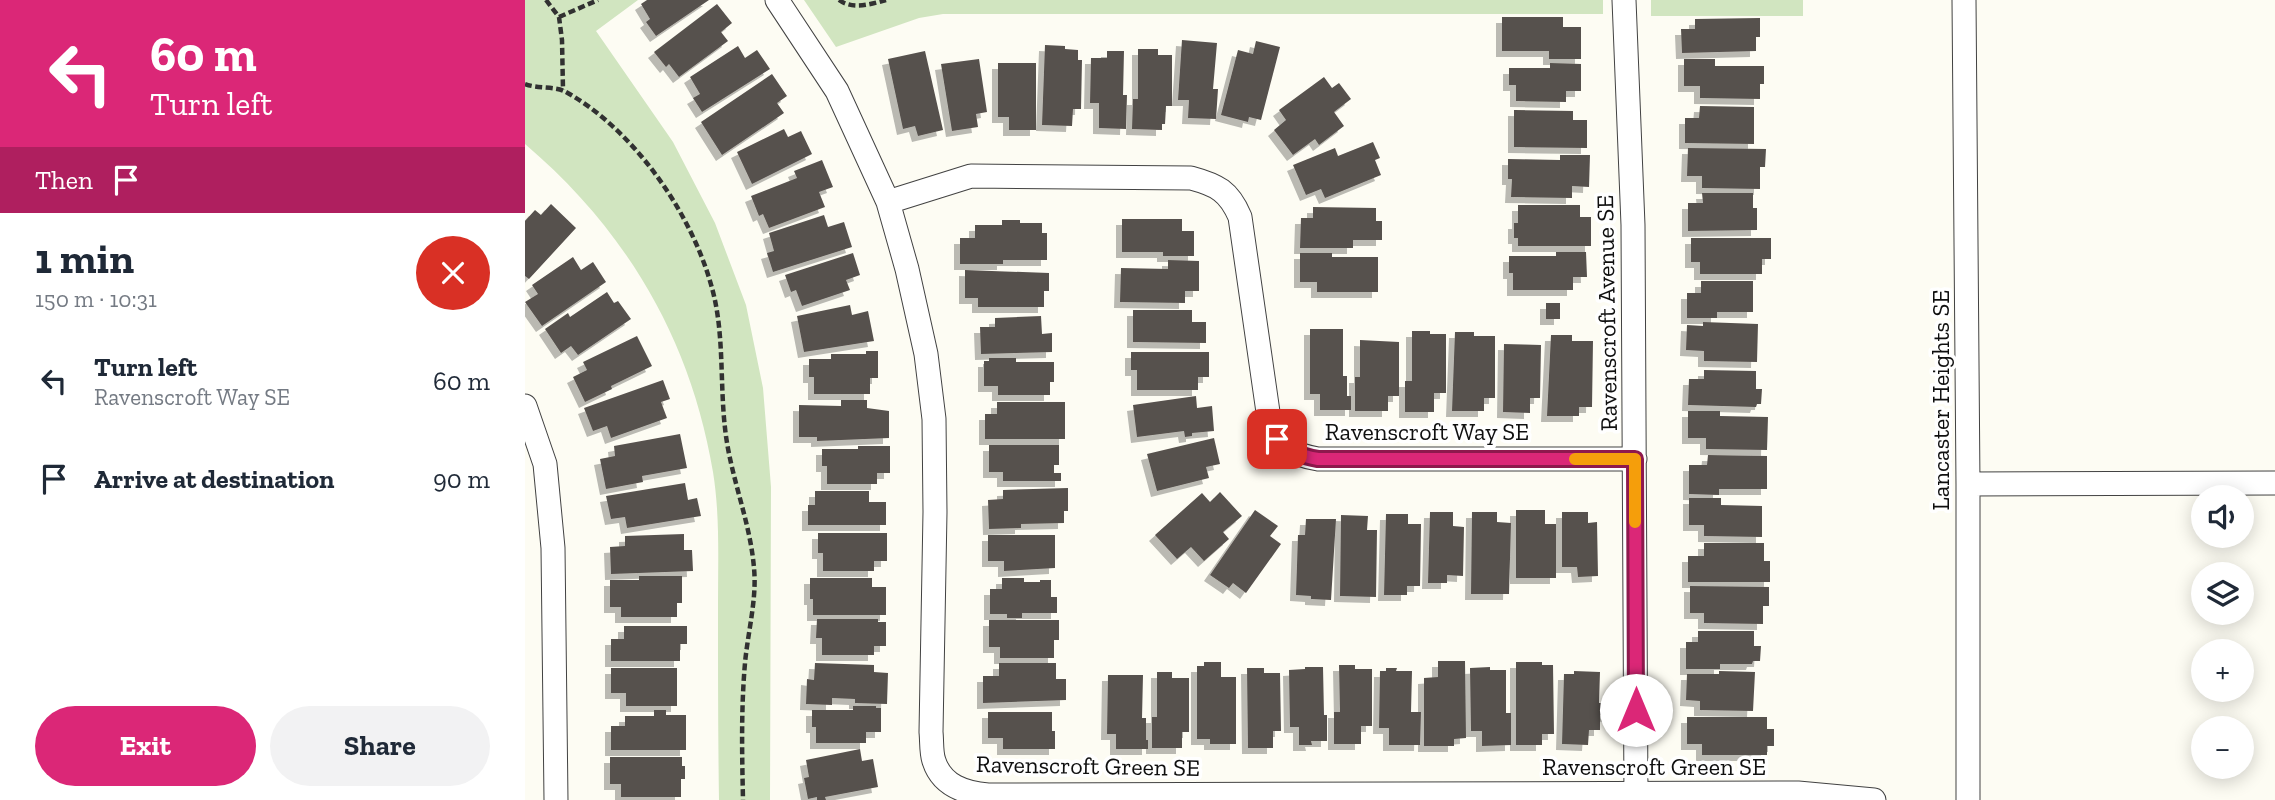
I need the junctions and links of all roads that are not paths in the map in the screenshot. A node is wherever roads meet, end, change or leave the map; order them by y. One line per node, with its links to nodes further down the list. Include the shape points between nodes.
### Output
1 (777, 0): 4 (street, Ravenscroft Green SE, via 837,91)
2 (1625, 0): 6 (street, Ravenscroft Avenue SE)
3 (1964, 0): 7 (street, Lancaster Heights SE)
4 (888, 202): 6 (street, Ravenscroft Way SE, via 971,176 1191,178 1209,183 1234,202 1240,217 1269,419 1287,449 1318,459); 9 (street, Ravenscroft Green SE, via 926,354 934,419 931,732 934,762 950,784 988,795)
5 (525, 407): 10 (street, via 545,464 553,548)
6 (1635, 459): 9 (street, Ravenscroft Avenue SE)
7 (1968, 484): 8 (street); 12 (street, Lancaster Heights SE)
8 (2275, 484)
9 (1636, 797): 11 (street, Ravenscroft Green SE, via 1798,793)
10 (556, 800)
11 (1874, 800)
12 (1968, 800)

